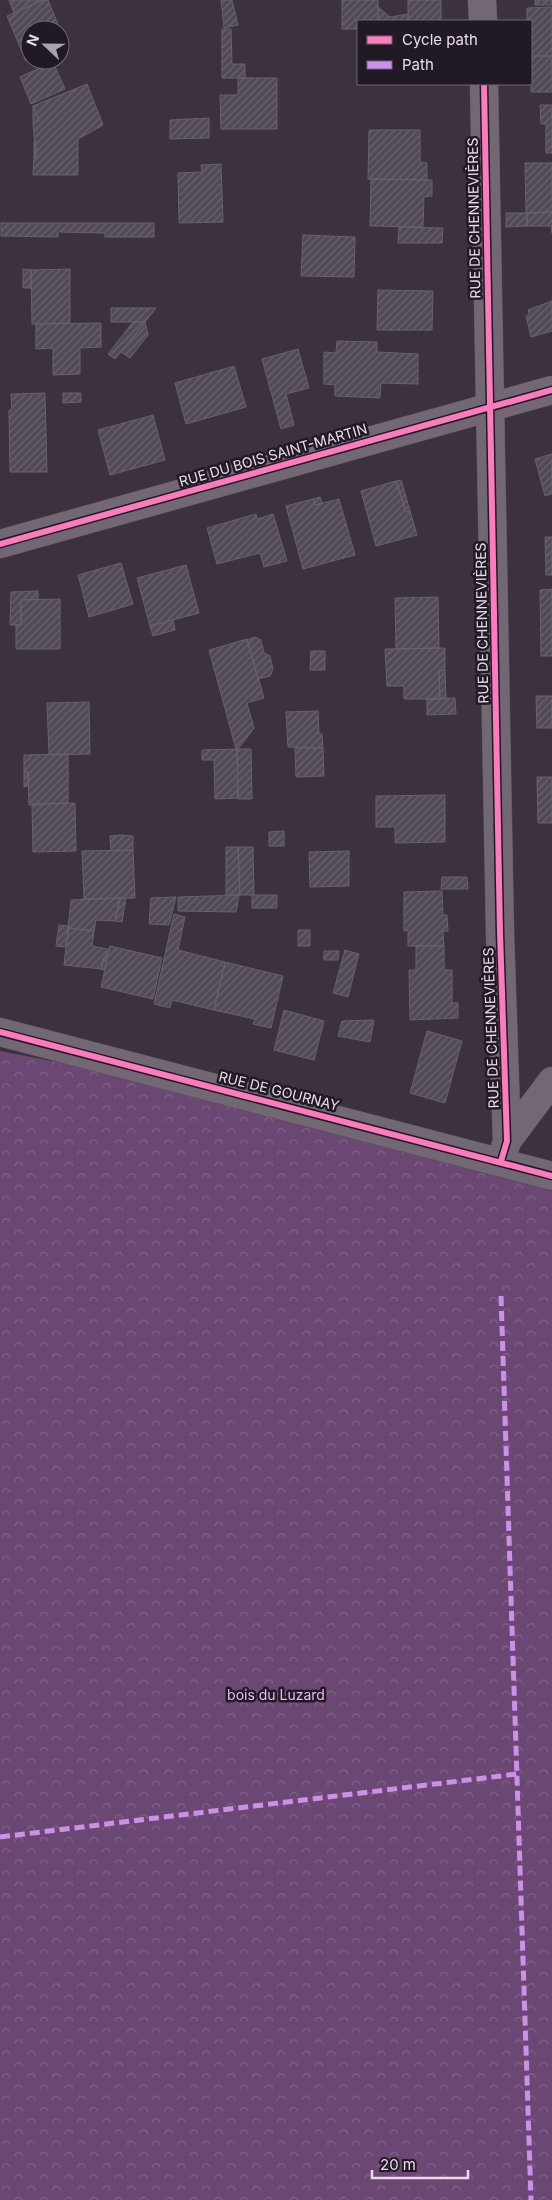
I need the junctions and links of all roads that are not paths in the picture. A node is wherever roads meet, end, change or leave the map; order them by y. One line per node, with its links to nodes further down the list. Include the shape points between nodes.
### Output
1 (482, 0): 2 (street)
2 (482, 20)
3 (484, 85): 5 (street, RUE DE CHENNEVIÈRES)
4 (552, 390): 5 (street, RUE DU BOIS SAINT-MARTIN)
5 (491, 407): 6 (street, RUE DU BOIS SAINT-MARTIN); 9 (street, RUE DE CHENNEVIÈRES)
6 (0, 544)
7 (0, 1032): 9 (street, RUE DE GOURNAY)
8 (552, 1081): 9 (street)
9 (504, 1151): 10 (street, RUE DE GOURNAY)
10 (552, 1176)

